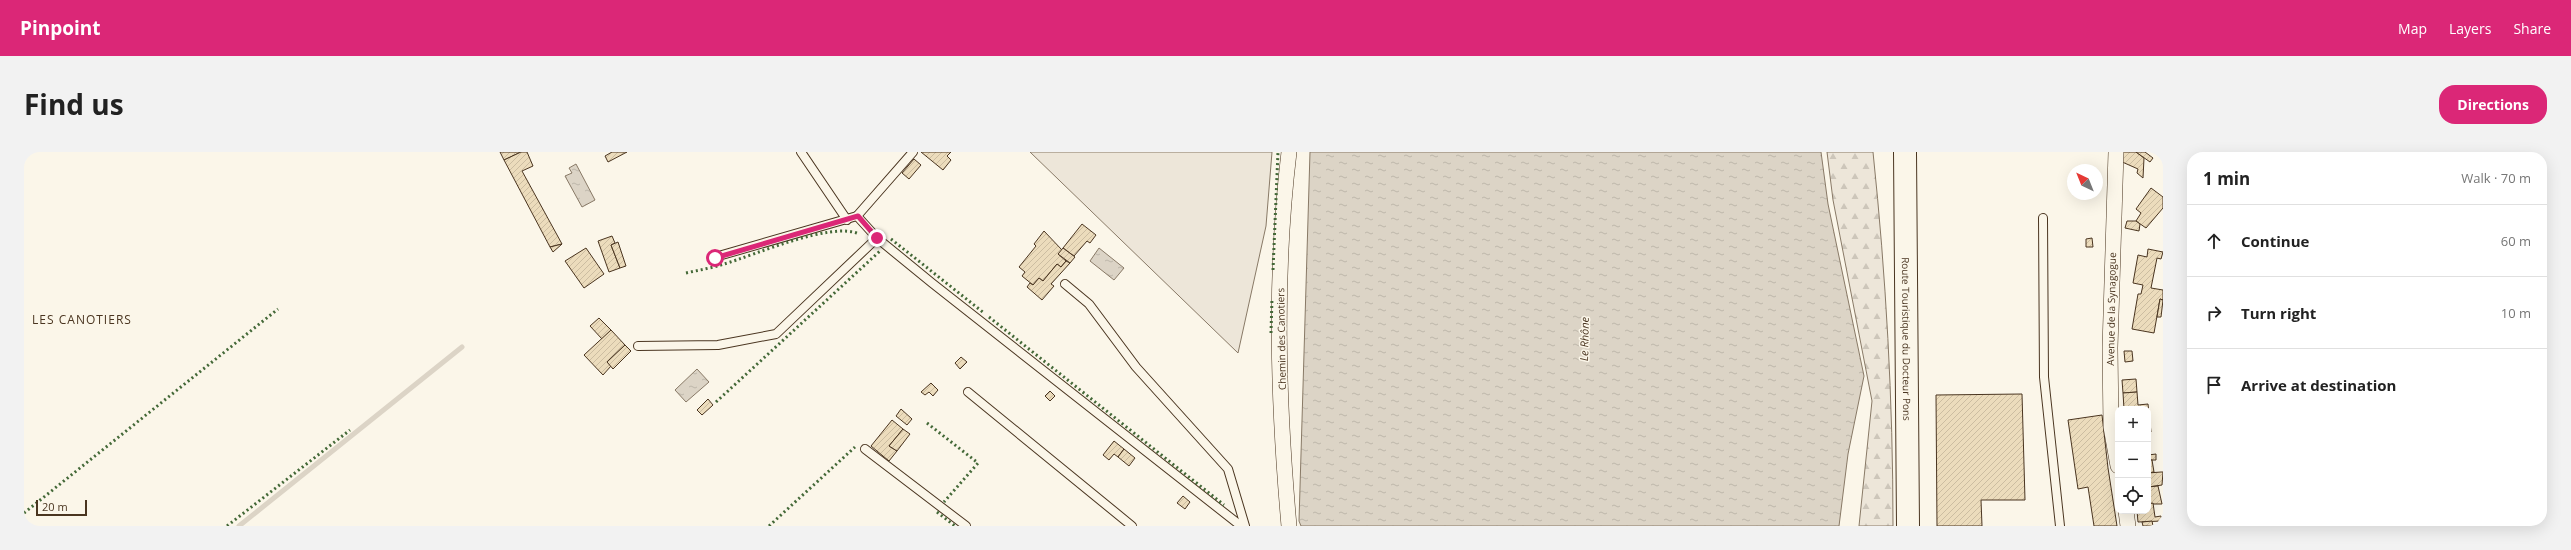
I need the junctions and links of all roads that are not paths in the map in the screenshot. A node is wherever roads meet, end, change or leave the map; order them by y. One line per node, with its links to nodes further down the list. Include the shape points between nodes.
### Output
1 (801, 152): 8 (lane)
2 (913, 152): 6 (lane)
3 (1289, 152): 21 (street, Chemin des Canotiers, via 1279,292 1284,465)
4 (1904, 152): 22 (highway, Route Touristique du Docteur Pons)
5 (2116, 152): 15 (street, Avenue de la Synagogue, via 2110,348 2111,427)
6 (858, 216): 8 (lane); 9 (lane)
7 (2043, 218): 23 (lane, via 2044,377)
8 (847, 220): 10 (lane)
9 (877, 238): 12 (lane, via 776,334 718,345); 19 (lane)
10 (715, 258)
11 (1065, 284): 20 (lane, via 1089,304 1136,367 1228,469)
12 (638, 346)
13 (968, 392): 18 (lane)
14 (865, 449): 17 (lane)
15 (2115, 449)
16 (2126, 514): 24 (street)
17 (966, 526)
18 (1132, 526)
19 (1241, 526)
20 (1245, 526)
21 (1289, 526)
22 (1908, 526)
23 (2060, 526)
24 (2128, 526)

